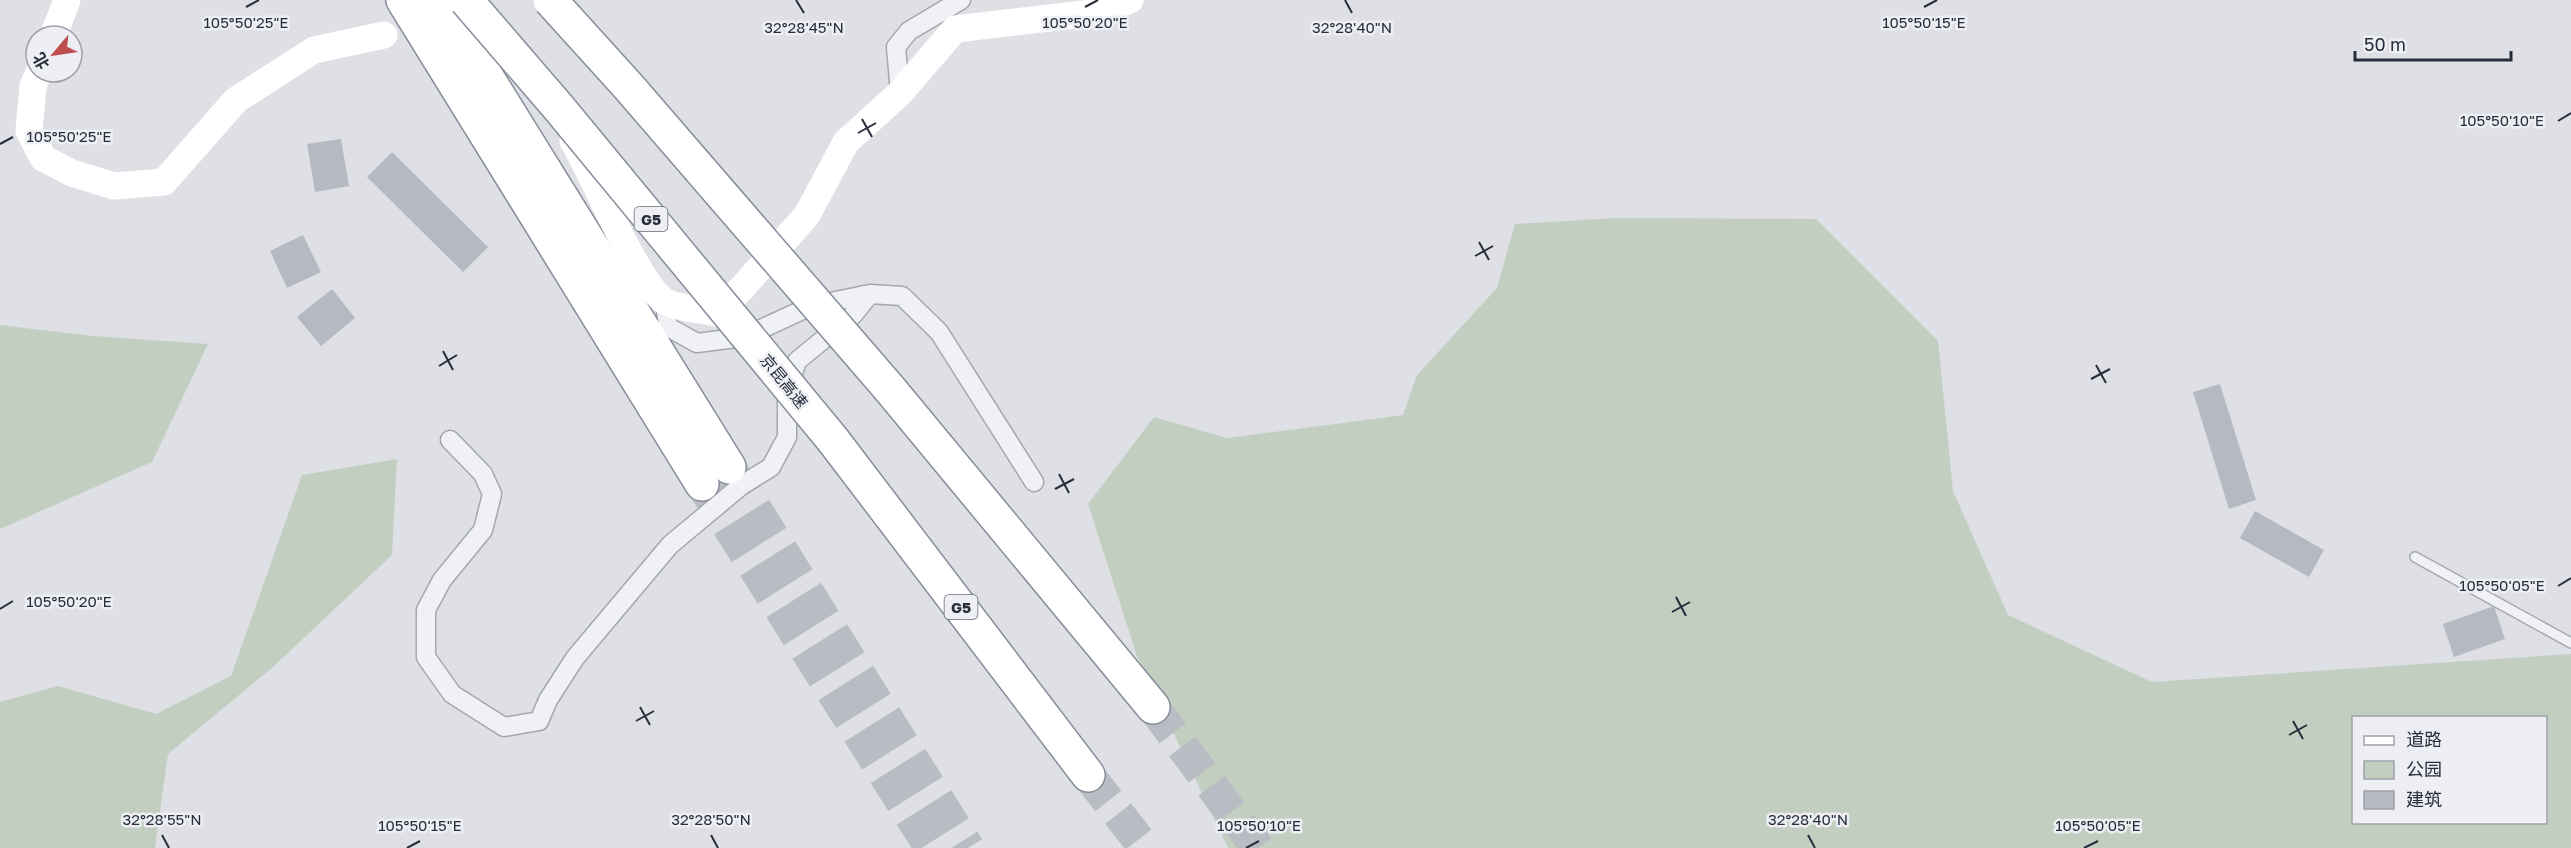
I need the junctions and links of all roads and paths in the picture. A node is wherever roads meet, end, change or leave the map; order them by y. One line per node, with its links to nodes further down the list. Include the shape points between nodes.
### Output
1 (67, 0): 7 (street)
2 (403, 0): 6 (highway, via 716,476)
3 (550, 0): 17 (highway, bridge, via 889,388)
4 (961, 0): 10 (street, via 909,31 896,47)
5 (1130, 0): 10 (street, via 1100,12 955,29)
6 (456, 4): 12 (street, via 479,8 514,46 587,164 641,274); 18 (highway, 京昆高速 / G5, bridge, via 559,108 833,440)
7 (57, 24)
8 (384, 35): 9 (street, via 314,50 236,100 164,182 114,186 72,173 43,158 29,131)
9 (34, 84)
10 (900, 93): 12 (street, via 846,142 807,215 716,314)
11 (870, 294): 12 (street, via 811,306 744,337 697,343 668,327); 13 (street, via 853,315 797,361 787,392 787,437 771,467 741,485 670,545 575,658 539,721 504,727 452,694 426,657 426,610 442,580 483,530 492,494 483,474); 14 (street, via 902,296 939,332)
12 (665, 302)
13 (450, 440)
14 (1034, 482)
15 (2415, 557): 16 (lane)
16 (2571, 643)
17 (1153, 707)
18 (1088, 775)

